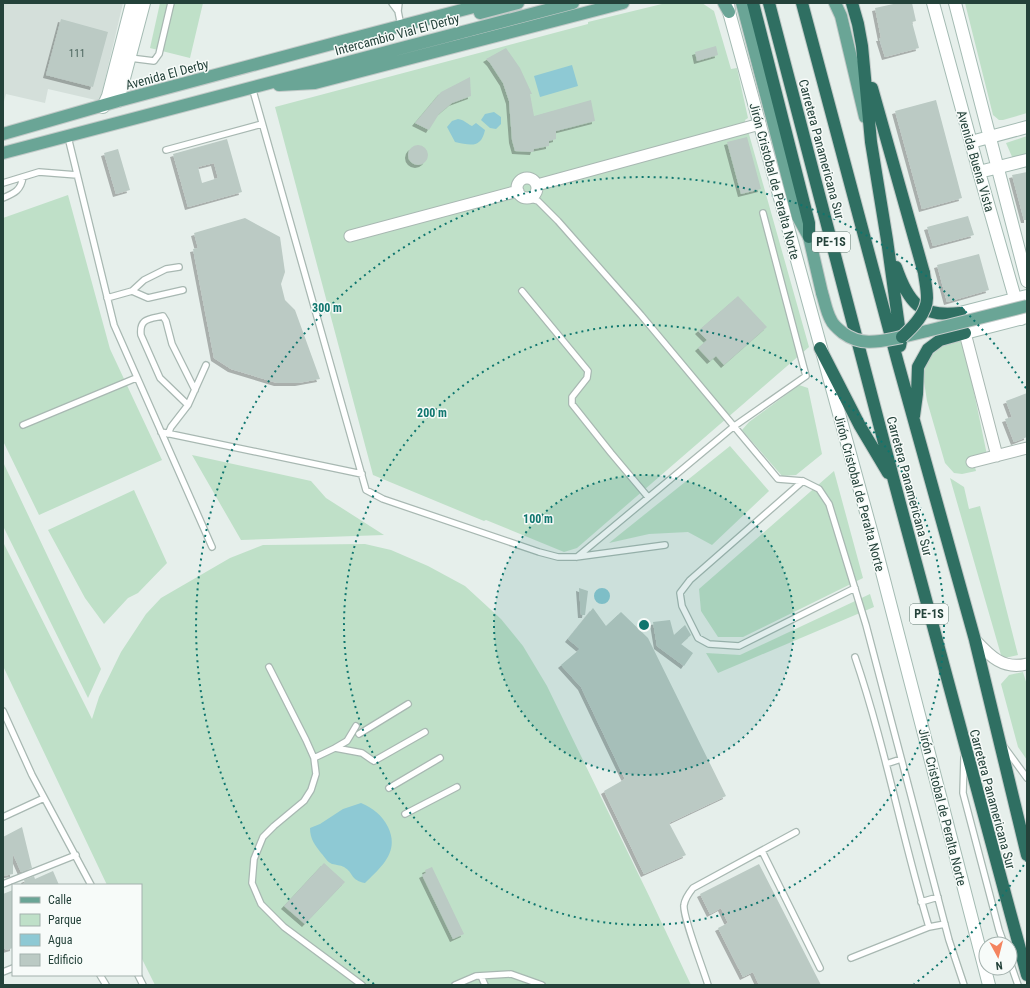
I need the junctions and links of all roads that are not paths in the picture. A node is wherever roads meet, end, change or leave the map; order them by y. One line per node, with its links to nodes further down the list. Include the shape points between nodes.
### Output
1 (132, 3): 26 (street)
2 (144, 3): 22 (street)
3 (171, 3): 22 (lane, via 159,54 154,61)
4 (392, 3): 19 (lane)
5 (400, 3): 19 (lane)
6 (489, 3): 20 (main road)
7 (518, 3): 21 (main road, via 388,38)
8 (573, 3): 24 (main road, Intercambio Vial El Derby)
9 (623, 3): 24 (main road, via 315,83)
10 (742, 3): 49 (main road, via 798,217)
11 (754, 3): 49 (highway, via 809,223)
12 (769, 3): 79 (highway, Carretera Panamericana Sur / PE-1S)
13 (802, 3): 64 (highway, Carretera Panamericana Sur / PE-1S)
14 (835, 3): 33 (main road)
15 (852, 3): 23 (highway)
16 (933, 3): 34 (street, Avenida Buena Vista)
17 (955, 3): 32 (street, Avenida Buena Vista)
18 (727, 6): 28 (street, Jirón Cristobal de Peralta Norte)
19 (398, 11): 20 (lane)
20 (401, 26): 21 (main road)
21 (339, 42): 25 (main road, Avenida El Derby)
22 (130, 58): 25 (street)
23 (863, 60): 33 (highway); 62 (highway, bridge, via 924,273 927,299 925,307)
24 (252, 87): 27 (lane); 31 (main road)
25 (118, 101): 26 (main road, Avenida El Derby)
26 (103, 107): 30 (main road, Avenida El Derby)
27 (262, 124): 35 (lane); 77 (lane)
28 (760, 124): 43 (street); 63 (street, Jirón Cristobal de Peralta Norte)
29 (1027, 127): 32 (street)
30 (3, 134)
31 (68, 137): 36 (main road); 40 (lane)
32 (989, 138): 34 (street); 38 (street, Avenida Buena Vista)
33 (871, 142): 50 (highway)
34 (971, 142): 39 (street, Avenida Buena Vista)
35 (166, 150)
36 (3, 153)
37 (1027, 160): 38 (street)
38 (998, 167): 39 (street); 52 (street, Avenida Buena Vista)
39 (979, 172): 56 (street, Avenida Buena Vista)
40 (77, 175): 41 (lane, via 39,172); 57 (lane)
41 (23, 177): 42 (lane); 45 (lane, via 18,189)
42 (3, 182)
43 (537, 185): 44 (street, via 530,178 524,178 518,185); 46 (street, via 535,194)
44 (518, 191): 46 (street); 48 (street)
45 (3, 198)
46 (528, 198): 71 (lane, via 538,201 558,221)
47 (763, 213): 71 (lane, via 806,376)
48 (350, 236)
49 (809, 237): 62 (main road, bridge, via 827,311 836,328 854,339 869,342)
50 (887, 240): 59 (highway, via 902,284 910,298 921,308 934,313); 64 (highway, via 901,341)
51 (179, 267): 54 (lane, via 166,269 144,280)
52 (1027, 281)
53 (183, 290): 54 (lane, via 148,298)
54 (132, 291): 57 (lane)
55 (522, 291): 80 (lane, via 588,371 587,378 572,397 572,404)
56 (1021, 297): 59 (street); 60 (street, Avenida Buena Vista)
57 (107, 298): 66 (lane, via 114,325)
58 (1027, 306): 62 (main road, bridge)
59 (960, 313)
60 (1024, 318): 61 (street)
61 (965, 333): 69 (highway, via 940,340 928,349 918,367); 75 (street)
62 (902, 337)
63 (820, 348): 79 (highway, via 860,426); 132 (street, Jirón Cristobal de Peralta Norte, via 875,545)
64 (898, 363): 69 (highway, Carretera Panamericana Sur / PE-1S)
65 (206, 365): 67 (lane)
66 (136, 378): 70 (lane); 72 (lane)
67 (195, 390): 68 (lane); 68 (lane, via 172,344 163,316 148,319 140,328 141,335 160,378)
68 (188, 405): 73 (lane)
69 (914, 419): 85 (highway, Carretera Panamericana Sur / PE-1S)
70 (22, 425)
71 (733, 427): 78 (lane, via 778,479); 80 (lane)
72 (161, 432): 73 (lane); 82 (lane)
73 (168, 434): 77 (lane)
74 (1027, 448): 75 (street)
75 (997, 456): 76 (street)
76 (972, 462)
77 (362, 474): 83 (lane, via 366,490 383,498 539,552 558,557)
78 (803, 481): 84 (lane, via 819,489 830,504); 84 (lane, via 690,580 680,593 682,606 698,638 709,644 739,646)
79 (894, 481): 95 (highway, Carretera Panamericana Sur / PE-1S)
80 (648, 497): 83 (lane)
81 (665, 544): 83 (lane)
82 (212, 547)
83 (576, 557)
84 (855, 588): 99 (lane)
85 (975, 640): 87 (street, via 994,659 1008,665); 94 (highway, Carretera Panamericana Sur / PE-1S)
86 (855, 657): 100 (lane)
87 (1027, 664)
88 (269, 668): 97 (lane)
89 (408, 704): 93 (lane)
90 (3, 711): 104 (lane)
91 (356, 726): 96 (lane, via 347,741)
92 (425, 732): 96 (lane, via 373,760 362,753)
93 (359, 734)
94 (999, 740): 101 (lane); 110 (highway, Carretera Panamericana Sur / PE-1S)
95 (965, 747): 117 (lane, via 963,794); 120 (highway, Carretera Panamericana Sur / PE-1S)
96 (335, 748): 97 (lane)
97 (314, 758): 126 (lane, via 316,774 311,790 304,801 263,838 254,859 252,883 262,904 284,927)
98 (440, 758): 103 (lane)
99 (901, 758): 100 (lane); 113 (lane)
100 (886, 764): 114 (lane)
101 (1027, 778)
102 (457, 786): 105 (lane)
103 (389, 788)
104 (44, 798): 106 (lane); 109 (lane)
105 (405, 814)
106 (3, 817)
107 (796, 832): 108 (lane)
108 (762, 851): 119 (lane); 130 (lane, via 693,888 687,896 684,906)
109 (76, 855): 111 (lane); 112 (lane)
110 (1027, 855)
111 (3, 884)
112 (90, 884)
113 (938, 897): 114 (lane); 115 (lane)
114 (921, 902): 116 (lane)
115 (945, 924): 116 (lane); 131 (lane)
116 (929, 927): 118 (lane)
117 (1002, 936)
118 (851, 958)
119 (820, 968)
120 (1027, 975)
121 (101, 976): 124 (lane)
122 (138, 976): 125 (lane)
123 (481, 976): 127 (lane); 128 (lane); 129 (lane, via 511,974)
124 (106, 985)
125 (143, 985)
126 (362, 985)
127 (455, 985)
128 (485, 985)
129 (542, 985)
130 (708, 985)
131 (964, 985)
132 (989, 985)

